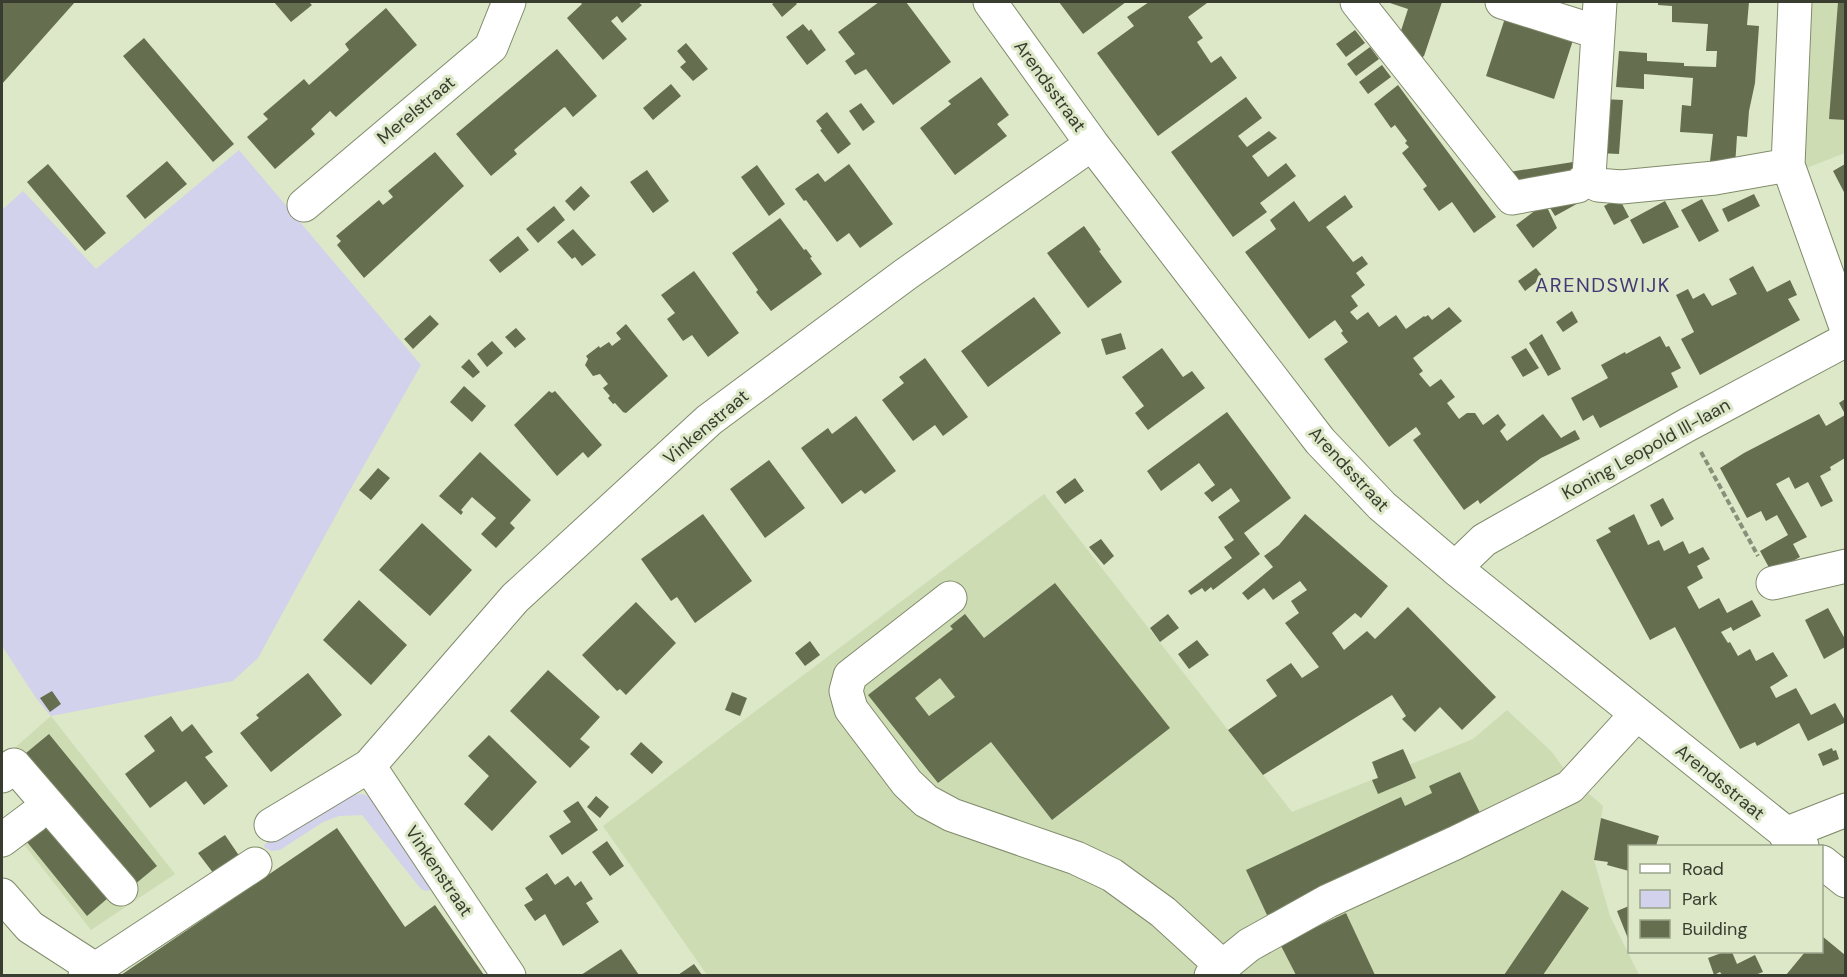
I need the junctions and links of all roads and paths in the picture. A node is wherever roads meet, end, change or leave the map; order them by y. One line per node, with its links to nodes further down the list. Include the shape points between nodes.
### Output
1 (509, 2): 10 (street, Merelstraat, via 491,48)
2 (990, 2): 7 (street, Arendsstraat)
3 (1357, 2): 9 (street, via 1512,198 1578,186)
4 (1502, 2): 6 (street)
5 (1795, 2): 8 (street)
6 (1598, 17): 9 (street)
7 (1092, 144): 15 (street, Arendsstraat, via 1320,441 1382,506); 19 (street, Vinkenstraat, via 906,274 709,420 515,598)
8 (1788, 165): 9 (street, via 1715,178 1621,187 1598,185); 11 (street)
9 (1589, 176)
10 (304, 206)
11 (1845, 327)
12 (1845, 340): 13 (street, Koning Leopold III-laan)
13 (1687, 425): 15 (street, Koning Leopold III-laan, via 1484,540); 16 (path)
14 (1845, 566): 16 (street)
15 (1455, 568): 18 (street, Arendsstraat)
16 (1773, 583)
17 (950, 598): 31 (street, via 850,676 846,691 851,709 907,783 926,801 952,815 1076,858 1112,875 1164,912)
18 (1636, 715): 25 (street, Arendsstraat); 31 (street, via 1570,787 1328,901 1249,945)
19 (369, 765): 23 (street, Vinkenstraat); 33 (street, Vinkenstraat)
20 (2, 776): 29 (street, via 14,765)
21 (1845, 810): 25 (street)
22 (34, 816): 24 (street)
23 (272, 825)
24 (2, 840)
25 (1793, 840)
26 (255, 864): 32 (street)
27 (1823, 864): 28 (street)
28 (1845, 881)
29 (121, 889)
30 (2, 895): 32 (street, via 30,927)
31 (1216, 970)
32 (90, 972)
33 (509, 975)

